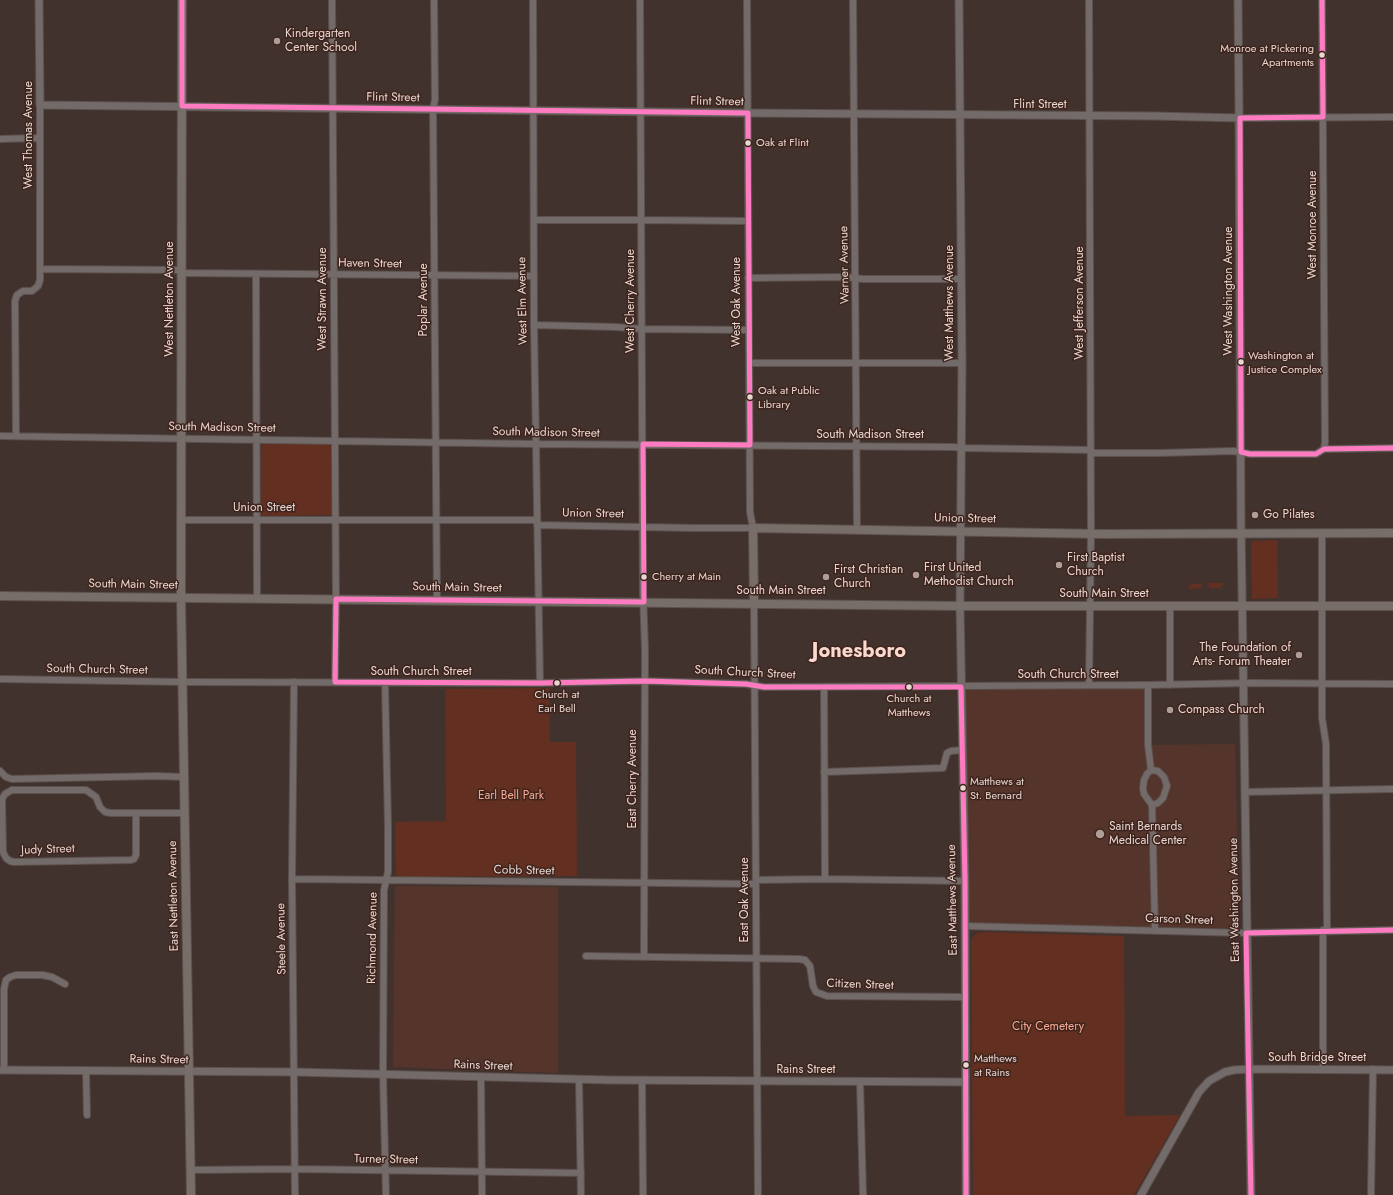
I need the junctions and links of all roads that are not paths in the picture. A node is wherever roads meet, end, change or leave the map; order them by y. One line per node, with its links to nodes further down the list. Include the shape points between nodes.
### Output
1 (39, 0): 13 (street, West Thomas Avenue)
2 (182, 0): 14 (main road, West Nettleton Avenue)
3 (332, 0): 15 (street, West Strawn Avenue)
4 (434, 0): 16 (street, Poplar Avenue)
5 (533, 0): 17 (street, West Elm Avenue)
6 (640, 0): 18 (street, West Cherry Avenue)
7 (747, 0): 19 (street, West Oak Avenue)
8 (853, 0): 20 (street, Warner Avenue)
9 (960, 0): 21 (street, West Matthews Avenue)
10 (1089, 0): 22 (street, West Jefferson Avenue)
11 (1238, 0): 25 (street, West Washington Avenue)
12 (1322, 0): 23 (street, West Monroe Avenue)
13 (40, 105): 14 (street, Flint Street); 26 (street, West Thomas Avenue)
14 (182, 106): 15 (street, Flint Street); 32 (main road, West Nettleton Avenue)
15 (332, 108): 16 (street, Flint Street); 34 (street, West Strawn Avenue)
16 (433, 109): 17 (street, Flint Street); 35 (street, Poplar Avenue)
17 (533, 111): 18 (street, Flint Street); 28 (street, West Elm Avenue)
18 (641, 112): 19 (street, Flint Street); 29 (street, West Cherry Avenue)
19 (748, 113): 20 (street, Flint Street); 30 (street, West Oak Avenue)
20 (854, 114): 21 (street, Flint Street); 38 (street, Warner Avenue)
21 (961, 115): 22 (street, Flint Street); 39 (street, West Matthews Avenue)
22 (1090, 116): 25 (street, Flint Street); 59 (street, West Jefferson Avenue)
23 (1323, 117): 24 (street, Flint Street); 25 (street, Flint Street); 58 (street, West Monroe Avenue)
24 (1393, 117)
25 (1240, 118): 60 (street, West Washington Avenue)
26 (40, 138): 27 (street); 31 (street, West Thomas Avenue)
27 (0, 139)
28 (534, 220): 29 (street); 36 (street, West Elm Avenue)
29 (642, 220): 30 (street); 41 (street, West Cherry Avenue)
30 (748, 221): 37 (street, West Oak Avenue)
31 (41, 270): 32 (street, Haven Street); 47 (street, West Thomas Avenue, via 38,286 30,291 21,292 15,301)
32 (182, 271): 33 (street, Haven Street); 48 (main road, West Nettleton Avenue)
33 (256, 274): 34 (street, Haven Street); 49 (street)
34 (334, 274): 35 (street, Haven Street); 50 (street, West Strawn Avenue)
35 (435, 275): 36 (street, Haven Street); 51 (street, Poplar Avenue)
36 (534, 276): 40 (street, West Elm Avenue)
37 (748, 278): 38 (street); 42 (street, West Oak Avenue)
38 (856, 278): 39 (street); 43 (street, Warner Avenue)
39 (961, 279): 45 (street, West Matthews Avenue)
40 (534, 325): 41 (street); 52 (street, West Elm Avenue)
41 (642, 329): 42 (street); 53 (street, West Cherry Avenue)
42 (748, 330): 44 (street, West Oak Avenue)
43 (857, 362): 44 (street); 45 (street); 55 (street, Warner Avenue)
44 (749, 363): 54 (street, West Oak Avenue)
45 (962, 363): 56 (street, West Matthews Avenue)
46 (0, 436): 47 (street, South Madison Street)
47 (16, 436): 48 (street, South Madison Street)
48 (182, 439): 49 (street, South Madison Street); 61 (main road, West Nettleton Avenue)
49 (256, 440): 50 (street, South Madison Street); 62 (street)
50 (335, 441): 51 (street, South Madison Street); 63 (street, West Strawn Avenue)
51 (436, 442): 52 (street, South Madison Street); 64 (street, Poplar Avenue)
52 (536, 444): 53 (street, South Madison Street); 65 (street, West Elm Avenue)
53 (643, 444): 54 (street, South Madison Street); 66 (street, West Cherry Avenue)
54 (750, 445): 55 (street, South Madison Street); 67 (street, West Oak Avenue)
55 (857, 447): 56 (street, South Madison Street); 68 (street, Warner Avenue)
56 (962, 448): 59 (street, South Madison Street); 69 (street, West Matthews Avenue)
57 (1393, 448): 58 (street, South Madison Street)
58 (1324, 449): 60 (street, South Madison Street, via 1316,454)
59 (1091, 451): 60 (street, South Madison Street); 72 (street, West Jefferson Avenue)
60 (1241, 452): 73 (street, West Washington Avenue)
61 (182, 520): 62 (street, Union Street); 75 (main road, West Nettleton Avenue)
62 (257, 520): 63 (street, Union Street); 76 (street)
63 (335, 520): 64 (street, Union Street); 77 (street, West Strawn Avenue)
64 (436, 520): 65 (street, Union Street); 78 (street, Poplar Avenue)
65 (537, 523): 66 (street, Union Street); 79 (street, West Elm Avenue)
66 (644, 527): 67 (street, Union Street); 80 (street, West Cherry Avenue)
67 (752, 528): 68 (main road, Union Street); 81 (main road, West Oak Avenue)
68 (857, 529): 69 (main road, Union Street)
69 (960, 532): 72 (main road, Union Street); 82 (street, West Matthews Avenue)
70 (1322, 533): 71 (main road, Union Street); 73 (main road, Union Street); 86 (street)
71 (1393, 533)
72 (1091, 534): 73 (main road, Union Street); 83 (street, West Jefferson Avenue)
73 (1241, 534): 85 (street, West Washington Avenue)
74 (0, 596): 75 (main road, South Main Street)
75 (182, 597): 76 (main road, South Main Street); 90 (main road, East Nettleton Avenue)
76 (257, 598): 77 (main road, South Main Street)
77 (336, 599): 78 (main road, South Main Street); 92 (street, West Strawn Avenue)
78 (437, 600): 79 (main road, South Main Street)
79 (539, 601): 80 (main road, South Main Street); 94 (street, West Elm Avenue)
80 (644, 602): 81 (main road, South Main Street); 89 (street, East Cherry Avenue)
81 (754, 604): 82 (main road, South Main Street); 101 (street, East Oak Avenue)
82 (960, 606): 83 (main road, South Main Street); 103 (street, East Matthews Avenue)
83 (1089, 606): 84 (main road, South Main Street); 98 (street, West Jefferson Avenue)
84 (1170, 606): 85 (main road, South Main Street); 100 (street)
85 (1242, 606): 86 (main road, South Main Street); 95 (street, East Washington Avenue)
86 (1322, 606): 87 (main road, South Main Street); 96 (street)
87 (1393, 606)
88 (0, 679): 90 (street, South Church Street)
89 (645, 681): 94 (street, South Church Street); 101 (street, South Church Street); 120 (street, East Cherry Avenue)
90 (182, 682): 91 (street, South Church Street); 108 (main road, East Nettleton Avenue)
91 (294, 682): 92 (street, South Church Street); 115 (street, Steele Avenue)
92 (335, 682): 93 (street, South Church Street)
93 (386, 682): 94 (street, South Church Street); 117 (street, Richmond Avenue)
94 (540, 683)
95 (1244, 683): 96 (street, South Church Street); 100 (street, South Church Street); 111 (street, East Washington Avenue)
96 (1321, 683): 97 (street, South Church Street); 110 (street, via 1326,744)
97 (1393, 684)
98 (1089, 685): 99 (street, South Church Street); 103 (street, South Church Street)
99 (1148, 685): 100 (street, South Church Street); 105 (street)
100 (1170, 685)
101 (755, 686): 102 (street, South Church Street); 119 (street, East Oak Avenue)
102 (824, 687): 103 (street, South Church Street); 107 (street)
103 (961, 687): 104 (street, East Matthews Avenue)
104 (962, 750): 107 (street, via 947,753 943,768); 118 (street, East Matthews Avenue)
105 (1150, 770): 112 (street, via 1143,788); 112 (street, via 1158,771 1164,777 1167,786 1163,798)
106 (0, 771): 108 (street, via 12,779)
107 (824, 772): 116 (street)
108 (185, 777): 114 (main road, East Nettleton Avenue)
109 (1393, 789): 110 (street)
110 (1325, 790): 111 (street); 123 (street)
111 (1245, 792): 125 (street, East Washington Avenue)
112 (1152, 805): 122 (street)
113 (136, 813): 113 (street, Judy Street, via 136,855 131,860 14,862 6,858 3,852 2,799 12,790 86,790 96,797 105,812); 114 (street, Judy Street)
114 (185, 813): 137 (main road, East Nettleton Avenue)
115 (292, 879): 117 (street, Cobb Street); 138 (street, Steele Avenue)
116 (825, 879): 118 (street, Cobb Street); 119 (street, Cobb Street)
117 (386, 880): 120 (street, Cobb Street); 139 (street, Richmond Avenue)
118 (965, 880): 121 (street, East Matthews Avenue)
119 (756, 882): 120 (street, Cobb Street); 128 (street, East Oak Avenue)
120 (644, 883): 127 (street, East Cherry Avenue)
121 (965, 926): 122 (street, Carson Street); 130 (street, East Matthews Avenue)
122 (1155, 930): 125 (street, Carson Street)
123 (1325, 930): 124 (street, Carson Street); 125 (street, Carson Street); 132 (street)
124 (1393, 930)
125 (1246, 933): 131 (street, East Washington Avenue)
126 (586, 956): 127 (street, Citizen Street)
127 (644, 956): 128 (street, Citizen Street)
128 (756, 959): 130 (street, Citizen Street, via 805,960 810,966 816,992 826,996); 143 (street, East Oak Avenue)
129 (65, 984): 134 (street, via 42,975 16,975 6,980)
130 (965, 997): 145 (street, East Matthews Avenue)
131 (1248, 1069): 132 (street, South Bridge Street); 161 (street, South Bridge Street, via 1225,1072 1209,1081 1199,1092); 162 (street, East Washington Avenue)
132 (1323, 1069): 133 (street, South Bridge Street)
133 (1373, 1069): 136 (street, South Bridge Street); 163 (street)
134 (2, 1070): 135 (street, Rains Street)
135 (86, 1070): 137 (street, Rains Street); 146 (street)
136 (1393, 1070)
137 (189, 1071): 138 (street, Rains Street); 147 (main road, East Nettleton Avenue)
138 (294, 1072): 139 (street, Rains Street); 148 (street, Steele Avenue)
139 (383, 1074): 140 (street, Rains Street); 149 (street, Richmond Avenue)
140 (481, 1078): 141 (street, Rains Street); 150 (street)
141 (579, 1080): 142 (street, Rains Street); 151 (street)
142 (642, 1081): 143 (street, Rains Street); 157 (street)
143 (757, 1081): 144 (street, Rains Street); 158 (street, East Oak Avenue)
144 (860, 1081): 145 (street, Rains Street); 159 (street)
145 (965, 1082): 160 (street, East Matthews Avenue)
146 (87, 1115)
147 (190, 1170): 148 (street, Turner Street); 152 (main road, East Nettleton Avenue)
148 (295, 1170): 149 (street, Turner Street); 153 (street, Steele Avenue)
149 (386, 1171): 150 (street, Turner Street); 154 (street, Richmond Avenue)
150 (482, 1172): 151 (street, Turner Street); 155 (street)
151 (581, 1173): 156 (street)
152 (191, 1195)
153 (295, 1195)
154 (386, 1195)
155 (482, 1195)
156 (581, 1195)
157 (643, 1195)
158 (758, 1195)
159 (863, 1195)
160 (966, 1195)
161 (1141, 1195)
162 (1250, 1195)
163 (1371, 1195)

